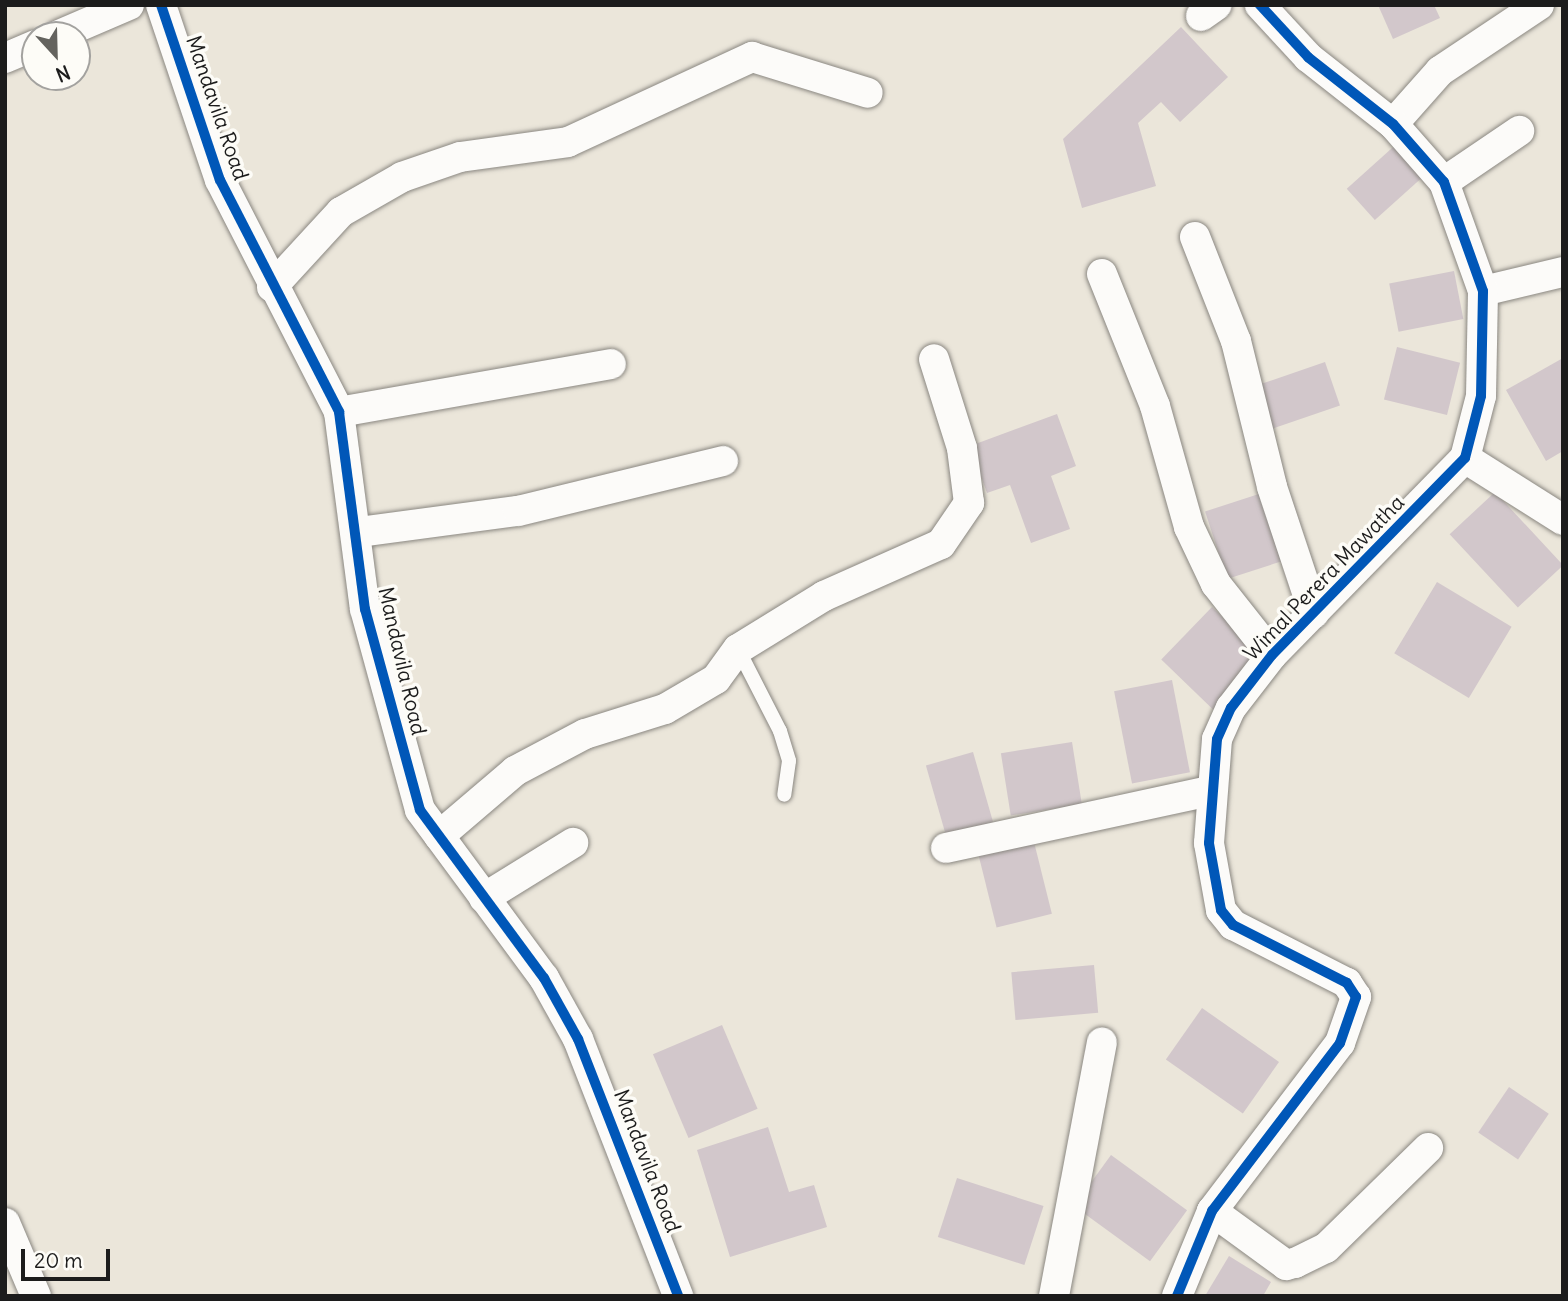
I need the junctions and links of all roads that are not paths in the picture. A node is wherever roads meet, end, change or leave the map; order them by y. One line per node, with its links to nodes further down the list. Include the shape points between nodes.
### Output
1 (130, 5): 5 (street)
2 (161, 5): 13 (street, Mandavila Road, via 219,180)
3 (1260, 5): 7 (street, Wimal Perera Mawatha, via 1308,57)
4 (1530, 7): 7 (street, via 1440,71)
5 (91, 21)
6 (868, 93): 13 (street, via 752,57 568,142 460,157 402,177 341,212)
7 (1393, 124): 9 (street, Wimal Perera Mawatha)
8 (1519, 131): 9 (street)
9 (1444, 181): 14 (street, Wimal Perera Mawatha)
10 (1195, 237): 22 (street, via 1236,341 1272,488)
11 (1563, 272): 14 (street)
12 (1101, 274): 24 (street, via 1155,406 1189,527 1216,584)
13 (272, 287): 17 (street, Mandavila Road)
14 (1483, 291): 18 (street, Wimal Perera Mawatha, via 1481,396)
15 (934, 359): 23 (street, via 962,449 969,503 941,544 824,596)
16 (611, 364): 17 (street)
17 (339, 412): 21 (street, Mandavila Road)
18 (1465, 458): 20 (street); 22 (street, Wimal Perera Mawatha)
19 (723, 461): 21 (street, via 518,511)
20 (1563, 520)
21 (360, 532): 27 (street, Mandavila Road, via 365,609 379,668 420,810)
22 (1314, 613): 24 (street, Wimal Perera Mawatha)
23 (738, 649): 26 (lane, via 780,732 789,761); 27 (street, via 716,679 665,709 585,734 515,771)
24 (1272, 655): 25 (street, Wimal Perera Mawatha, via 1226,718)
25 (1210, 791): 29 (street); 33 (street, Wimal Perera Mawatha, via 1209,843 1227,917 1347,983 1356,997 1340,1043)
26 (784, 795)
27 (439, 836): 30 (street, Mandavila Road)
28 (573, 843): 30 (street)
29 (946, 848)
30 (484, 898): 36 (street, Mandavila Road, via 544,978 578,1040)
31 (1102, 1043): 37 (street)
32 (1428, 1148): 33 (street, via 1326,1248 1295,1263 1286,1265)
33 (1212, 1211): 38 (street, Wimal Perera Mawatha)
34 (5, 1223): 35 (street)
35 (36, 1296)
36 (678, 1296)
37 (1054, 1296)
38 (1177, 1296)

